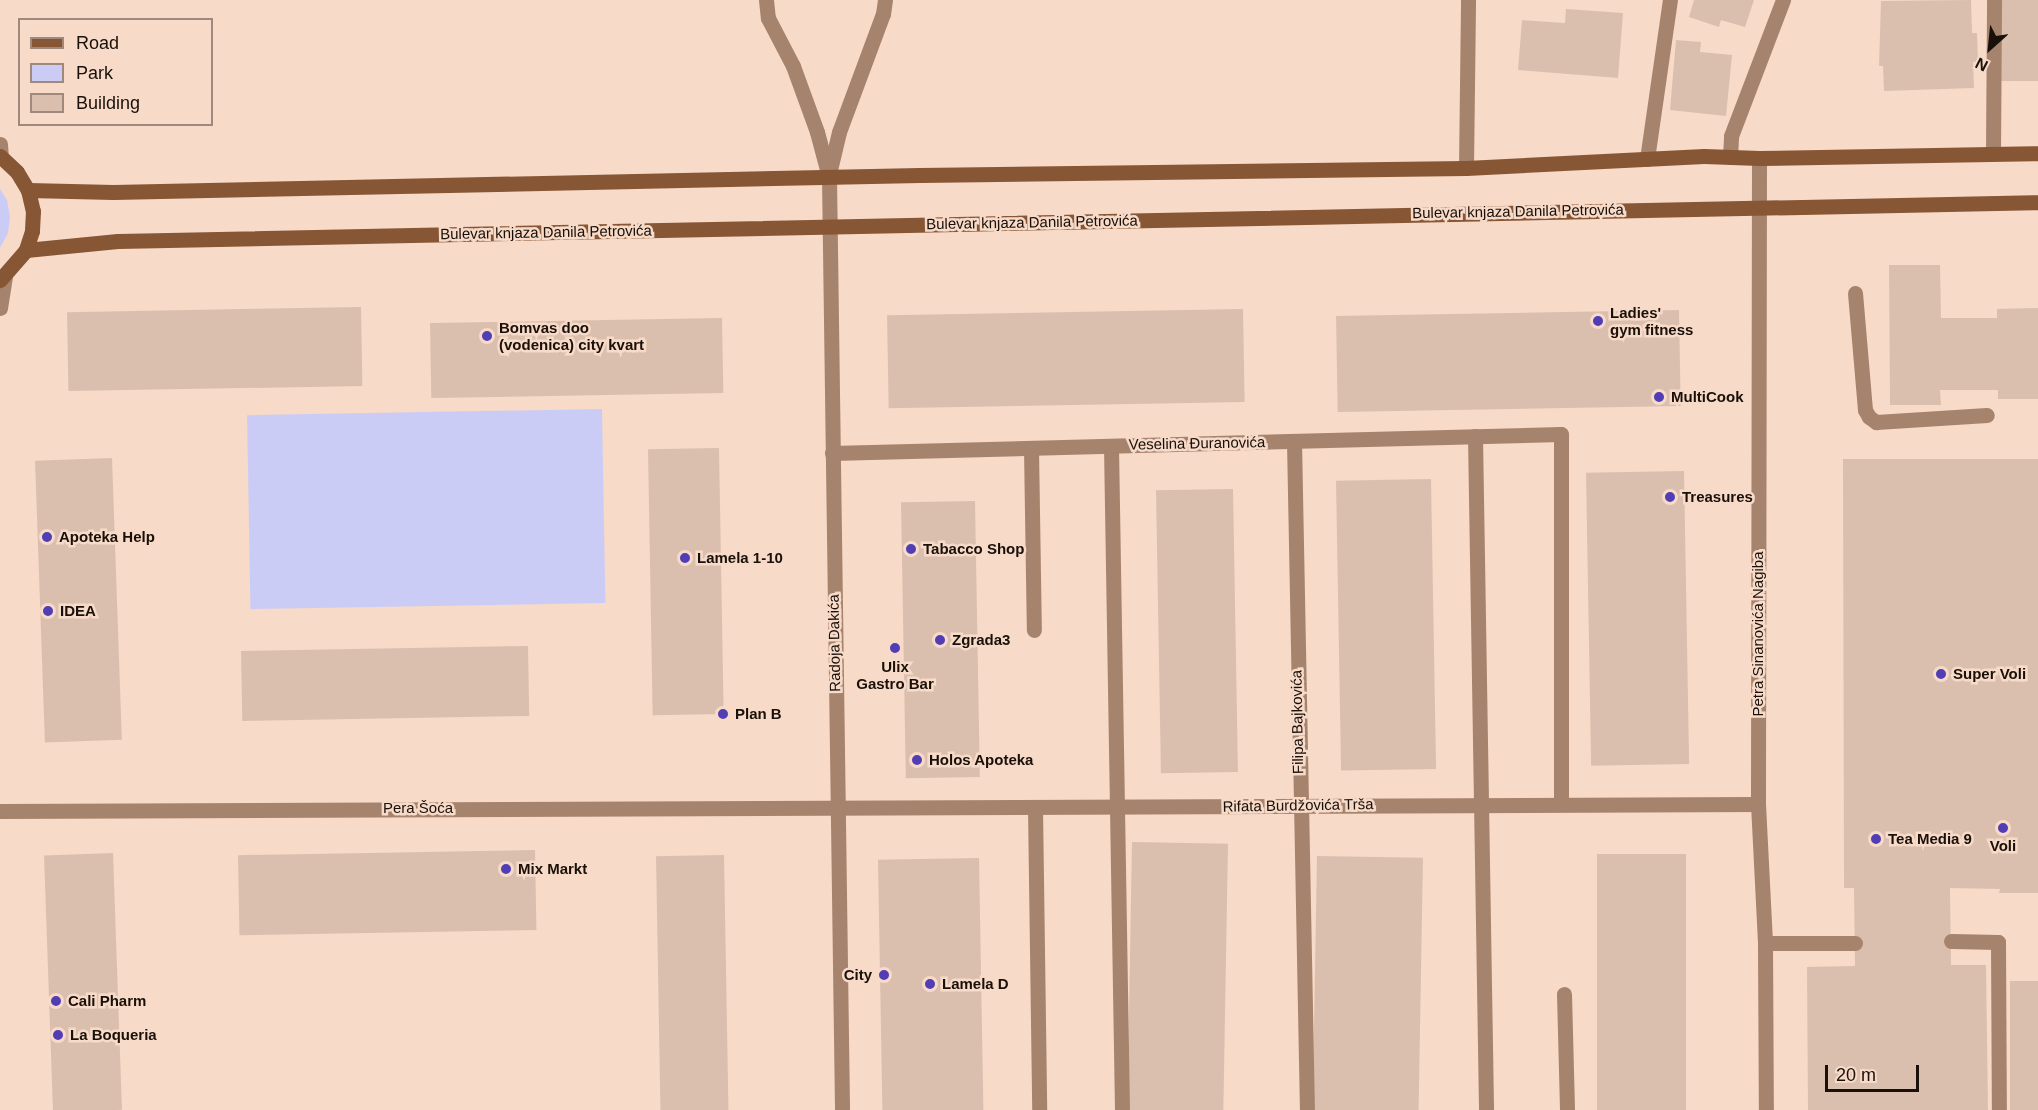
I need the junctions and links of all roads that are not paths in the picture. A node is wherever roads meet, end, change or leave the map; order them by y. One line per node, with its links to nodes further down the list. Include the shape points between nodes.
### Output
1 (885, 0): 14 (street, via 839,132)
2 (1468, 0): 13 (street)
3 (1670, 0): 11 (street)
4 (1783, 0): 10 (street, via 1731,136)
5 (1994, 0): 8 (street)
6 (765, 1): 14 (street, via 768,18 793,66)
7 (0, 152): 15 (main road)
8 (1992, 153): 9 (main road); 12 (main road)
9 (2038, 153)
10 (1730, 157): 11 (main road); 12 (main road)
11 (1647, 159): 13 (main road)
12 (1759, 159): 17 (street, Petra Sinanovića Nagiba)
13 (1466, 168): 14 (main road)
14 (829, 177): 15 (main road, via 113,192); 18 (street, Radoja Dakića)
15 (28, 190): 19 (main road, via 33,211)
16 (2038, 202): 17 (main road, Bulevar knjaza Danila Petrovića)
17 (1760, 207): 18 (main road, Bulevar knjaza Danila Petrovića); 32 (street, Petra Sinanovića Nagiba)
18 (830, 225): 19 (main road, Bulevar knjaza Danila Petrovića, via 118,242); 28 (street, Radoja Dakića)
19 (26, 250): 20 (main road)
20 (2, 278): 22 (street)
21 (1854, 293): 23 (street, via 1865,410 1869,417 1876,422)
22 (0, 308)
23 (1987, 414)
24 (1475, 436): 25 (street, Veselina Đuranovića); 30 (street); 31 (street, Veselina Đuranovića, via 1562,434)
25 (1294, 441): 26 (street, Veselina Đuranovića); 33 (street, Filipa Bajkovića)
26 (1111, 446): 27 (street, Veselina Đuranovića); 35 (street)
27 (1031, 448): 28 (street, Veselina Đuranovića); 29 (street)
28 (832, 453): 36 (street, Radoja Dakića)
29 (1034, 630)
30 (1482, 804): 31 (street, Rifata Burdžovića Trša); 33 (street, Rifata Burdžovića Trša); 46 (street)
31 (1561, 804): 32 (street, Rifata Burdžovića Trša)
32 (1758, 804): 40 (street, Petra Sinanovića Nagiba)
33 (1299, 806): 35 (street, Rifata Burdžovića Trša); 45 (street, Filipa Bajkovića)
34 (1035, 807): 35 (street, Rifata Burdžovića Trša); 36 (street, Rifata Burdžovića Trša); 43 (street)
35 (1119, 807): 44 (street)
36 (837, 808): 37 (street, Pera Šoća); 42 (street, Radoja Dakića)
37 (0, 811)
38 (1951, 941): 49 (street, via 1998,942)
39 (1855, 943): 40 (street)
40 (1765, 944): 48 (street, Petra Sinanovića Nagiba)
41 (1564, 994): 47 (street)
42 (842, 1110)
43 (1039, 1110)
44 (1122, 1110)
45 (1307, 1110)
46 (1486, 1110)
47 (1566, 1110)
48 (1766, 1110)
49 (1999, 1110)

